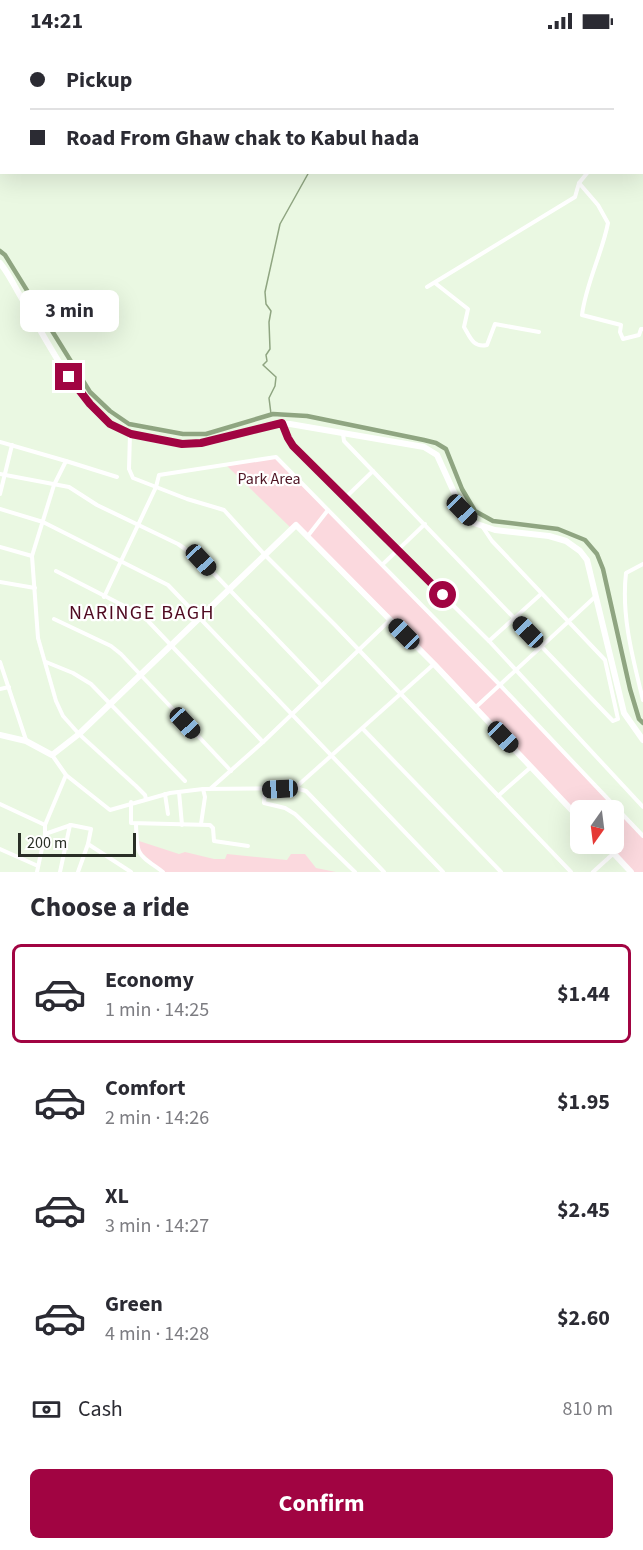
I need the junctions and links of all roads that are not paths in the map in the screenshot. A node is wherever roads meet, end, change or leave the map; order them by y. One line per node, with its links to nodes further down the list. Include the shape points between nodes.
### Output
1 (586, 174): 2 (street)
2 (579, 183): 4 (street, via 575,197); 6 (street, via 608,223 582,315 621,325 623,339 639,335)
3 (0, 263): 9 (street, via 69,377 110,424)
4 (435, 283): 5 (street); 7 (street, via 468,309 464,327 474,344 487,345 495,324)
5 (427, 287)
6 (643, 329)
7 (539, 332)
8 (282, 423): 9 (street, via 201,443 182,444); 10 (street); 21 (street, via 293,446)
9 (130, 433): 19 (street, via 129,468 133,478)
10 (343, 433): 14 (street, via 344,441); 27 (street, via 424,447 437,455 462,510)
11 (0, 442): 12 (street)
12 (12, 445): 13 (street); 16 (street)
13 (66, 461): 17 (street); 18 (street)
14 (373, 471): 21 (street); 25 (street)
15 (0, 474): 16 (street)
16 (5, 475): 18 (street); 20 (street)
17 (117, 477)
18 (54, 485): 24 (street); 26 (street, via 69,487)
19 (156, 487): 23 (street, via 159,475 276,457); 26 (street); 31 (street, via 224,510)
20 (0, 494)
21 (346, 497): 30 (street)
22 (0, 509): 24 (street)
23 (328, 510): 28 (street); 34 (street)
24 (43, 522): 32 (street); 33 (street)
25 (425, 524): 30 (street); 44 (street)
26 (139, 525): 33 (street); 39 (street, via 201,560)
27 (482, 526): 40 (street); 41 (street, via 566,541 587,560)
28 (307, 537): 31 (street, via 296,525); 46 (street)
29 (0, 547): 32 (street)
30 (398, 549): 34 (street); 48 (street)
31 (264, 554): 39 (street); 51 (street)
32 (32, 556): 38 (street)
33 (121, 562): 42 (street); 43 (street, via 168,585)
34 (383, 564): 58 (street)
35 (643, 564): 62 (street, via 626,573 623,597)
36 (56, 571): 42 (street)
37 (0, 582): 38 (street)
38 (35, 588): 53 (street, via 38,638)
39 (229, 589): 43 (street); 57 (street)
40 (542, 594): 44 (street); 47 (street)
41 (596, 596): 47 (street); 69 (street, via 624,713)
42 (104, 597): 49 (street, via 136,612)
43 (199, 616): 49 (street); 65 (street)
44 (515, 618): 48 (street); 50 (street)
45 (54, 619): 56 (street, via 111,646)
46 (390, 620): 51 (street); 54 (street)
47 (568, 622): 50 (street); 50 (street, via 605,660 618,719 613,721)
48 (489, 641): 55 (street)
49 (169, 645): 56 (street); 71 (street)
50 (542, 646): 55 (street)
51 (358, 650): 57 (street); 61 (street)
52 (0, 662): 59 (street)
53 (46, 662): 63 (street, via 91,684); 67 (street, via 56,701)
54 (434, 664): 61 (street); 64 (street)
55 (516, 670): 58 (street); 88 (street)
56 (140, 675): 63 (street); 75 (street)
57 (321, 685): 65 (street)
58 (500, 685): 64 (street); 97 (street)
59 (9, 687): 60 (street); 70 (street)
60 (0, 689)
61 (400, 694): 66 (street); 84 (street)
62 (643, 700)
63 (110, 702): 67 (street); 77 (street)
64 (475, 708): 74 (street)
65 (292, 713): 71 (street); 73 (street)
66 (363, 729): 73 (street); 112 (street)
67 (79, 734): 72 (street); 85 (street)
68 (0, 735): 70 (street)
69 (643, 740)
70 (26, 741): 72 (street)
71 (263, 742): 75 (street)
72 (52, 755): 76 (street)
73 (332, 756): 78 (street); 111 (street)
74 (531, 767): 84 (street); 89 (street)
75 (231, 771): 80 (street)
76 (66, 774): 86 (street, via 110,810); 93 (street)
77 (185, 781)
78 (295, 788): 81 (street); 110 (street, via 306,791)
79 (203, 789): 80 (street); 82 (street); 92 (street)
80 (209, 790): 81 (street)
81 (265, 790): 109 (street, via 264,803 295,814)
82 (179, 792): 83 (street); 95 (street)
83 (165, 794): 85 (street); 90 (street)
84 (498, 796): 113 (street)
85 (146, 799): 86 (street)
86 (130, 802): 91 (street, via 131,823)
87 (0, 804): 93 (street)
88 (643, 807)
89 (570, 808)
90 (168, 814)
91 (136, 824): 95 (street); 108 (street, via 139,854)
92 (201, 824): 95 (street); 99 (street, via 213,828 214,842)
93 (45, 825): 96 (street)
94 (70, 825): 96 (street); 98 (street, via 91,830); 105 (street)
95 (182, 825)
96 (45, 834): 103 (street)
97 (643, 836)
98 (88, 844): 106 (street); 107 (street)
99 (248, 846)
100 (0, 849): 103 (street)
101 (613, 854): 114 (street)
102 (615, 854): 115 (street)
103 (38, 866): 104 (street)
104 (36, 872)
105 (60, 872)
106 (78, 872)
107 (131, 872)
108 (163, 872)
109 (355, 872)
110 (384, 872)
111 (443, 872)
112 (501, 872)
113 (571, 872)
114 (593, 872)
115 (631, 872)

